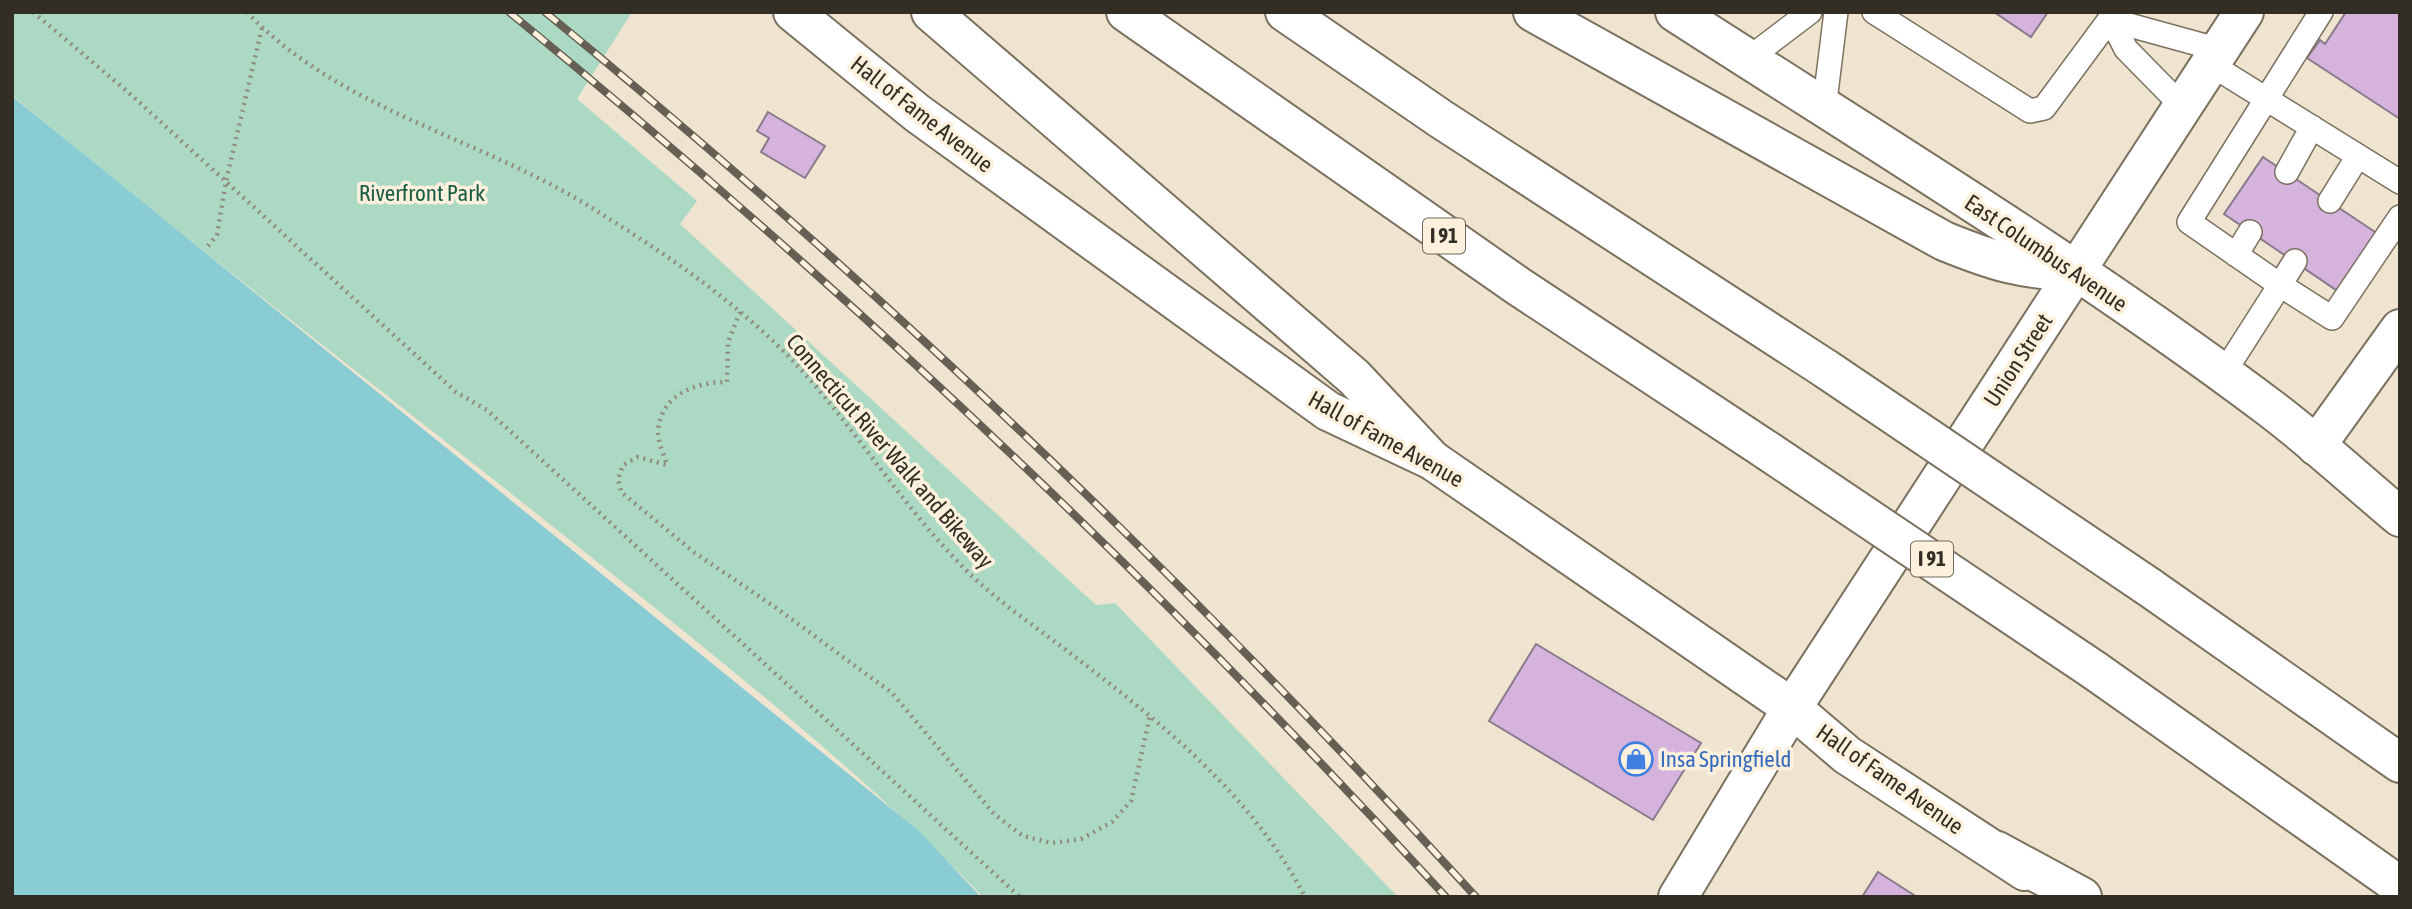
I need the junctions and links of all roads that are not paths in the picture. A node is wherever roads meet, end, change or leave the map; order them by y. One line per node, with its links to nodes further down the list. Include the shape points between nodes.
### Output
1 (793, 12): 32 (main road, Hall of Fame Avenue, via 917,113 1328,411)
2 (931, 12): 32 (main road, via 1354,377)
3 (1126, 12): 37 (main road, I 91, bridge, via 1507,279 2094,670)
4 (1285, 12): 35 (main road, bridge, via 1826,369)
5 (1533, 12): 27 (main road, via 1944,241 2030,270)
6 (1675, 12): 14 (main road, East Columbus Avenue)
7 (1810, 12): 14 (lane)
8 (1836, 12): 17 (lane)
9 (1874, 12): 12 (lane, via 2029,111 2044,108)
10 (2244, 12): 13 (main road, Union Street)
11 (2321, 12): 15 (lane)
12 (2113, 16): 13 (lane); 16 (lane, via 2126,49)
13 (2215, 57): 15 (lane); 16 (main road, Union Street)
14 (1748, 60): 17 (main road, East Columbus Avenue)
15 (2266, 97): 18 (lane); 25 (lane, via 2189,222)
16 (2182, 106): 27 (main road, Union Street)
17 (1824, 109): 27 (main road, East Columbus Avenue)
18 (2312, 127): 19 (lane); 20 (lane)
19 (2358, 156): 21 (lane); 22 (lane)
20 (2287, 172)
21 (2400, 182)
22 (2330, 201)
23 (2400, 217): 28 (lane, via 2332,318)
24 (2250, 232): 25 (lane)
25 (2236, 255): 28 (lane)
26 (2295, 261): 28 (lane)
27 (2075, 271): 30 (main road, East Columbus Avenue); 34 (main road, Union Street)
28 (2280, 285): 30 (lane)
29 (2400, 329): 31 (main road)
30 (2223, 374): 31 (main road, East Columbus Avenue)
31 (2316, 446): 33 (main road, East Columbus Avenue)
32 (1432, 460): 34 (main road, Hall of Fame Avenue)
33 (2400, 517)
34 (1792, 708): 36 (main road, Hall of Fame Avenue, via 1847,755); 38 (main road, Union Street)
35 (2400, 763)
36 (1997, 851): 39 (main road, Hall of Fame Avenue); 40 (main road)
37 (2400, 886)
38 (1678, 897)
39 (2060, 897)
40 (2082, 897)

